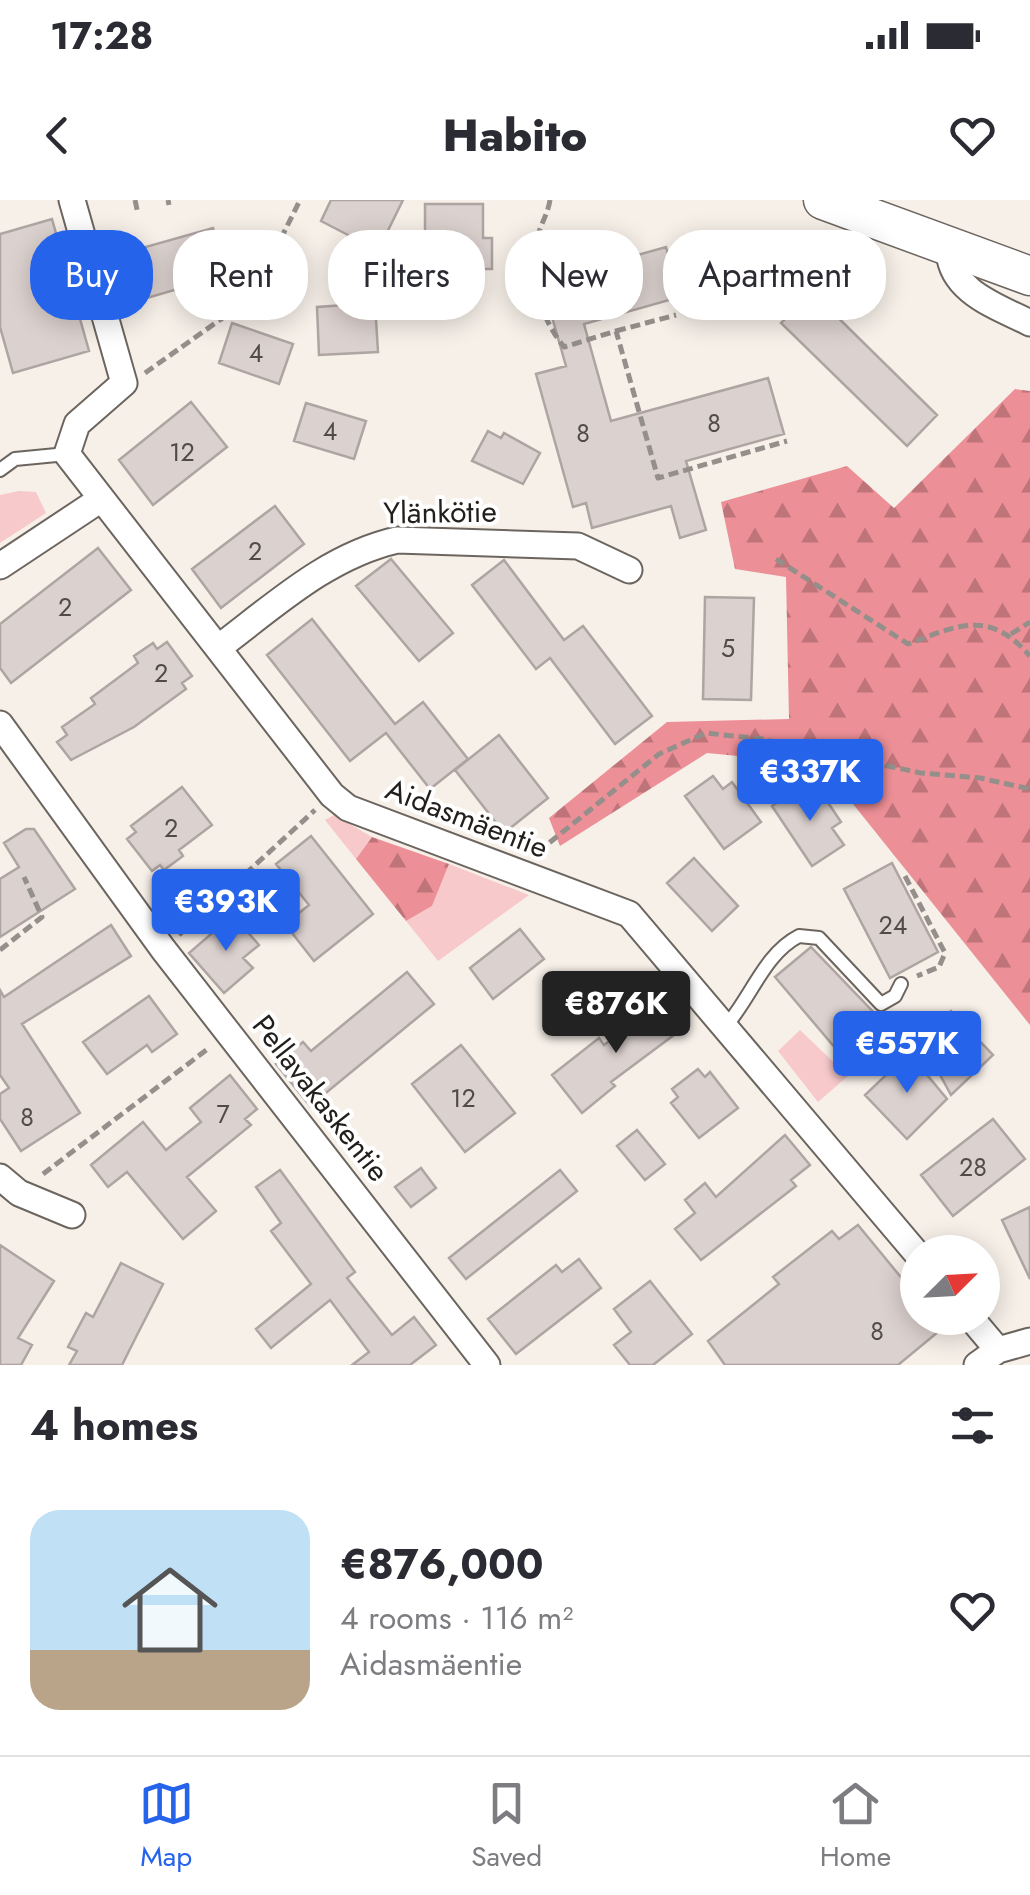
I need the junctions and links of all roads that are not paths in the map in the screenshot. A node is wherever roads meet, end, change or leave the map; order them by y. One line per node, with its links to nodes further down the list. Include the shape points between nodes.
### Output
1 (72, 200): 6 (street, via 124,383 78,424)
2 (824, 200): 3 (street)
3 (949, 248): 4 (street); 5 (street, via 949,267 962,284)
4 (1030, 276)
5 (1030, 322)
6 (67, 454): 7 (lane, via 15,459); 8 (street, Aidasmäentie)
7 (0, 470)
8 (101, 499): 9 (street); 11 (street, Aidasmäentie)
9 (0, 566)
10 (630, 570): 11 (street, Ylänkötie, via 578,546 397,540 334,563)
11 (218, 648): 14 (street, Aidasmäentie, via 348,808 629,914)
12 (0, 724): 21 (street, Pellavakaskentie, via 163,950)
13 (901, 984): 14 (lane, via 881,1004 818,938 799,936 776,952)
14 (725, 1027): 17 (street, Aidasmäentie)
15 (9, 1185): 16 (street)
16 (72, 1215)
17 (901, 1235)
18 (985, 1335): 20 (street)
19 (1030, 1341): 20 (street)
20 (998, 1350): 22 (street)
21 (487, 1365)
22 (976, 1365)

